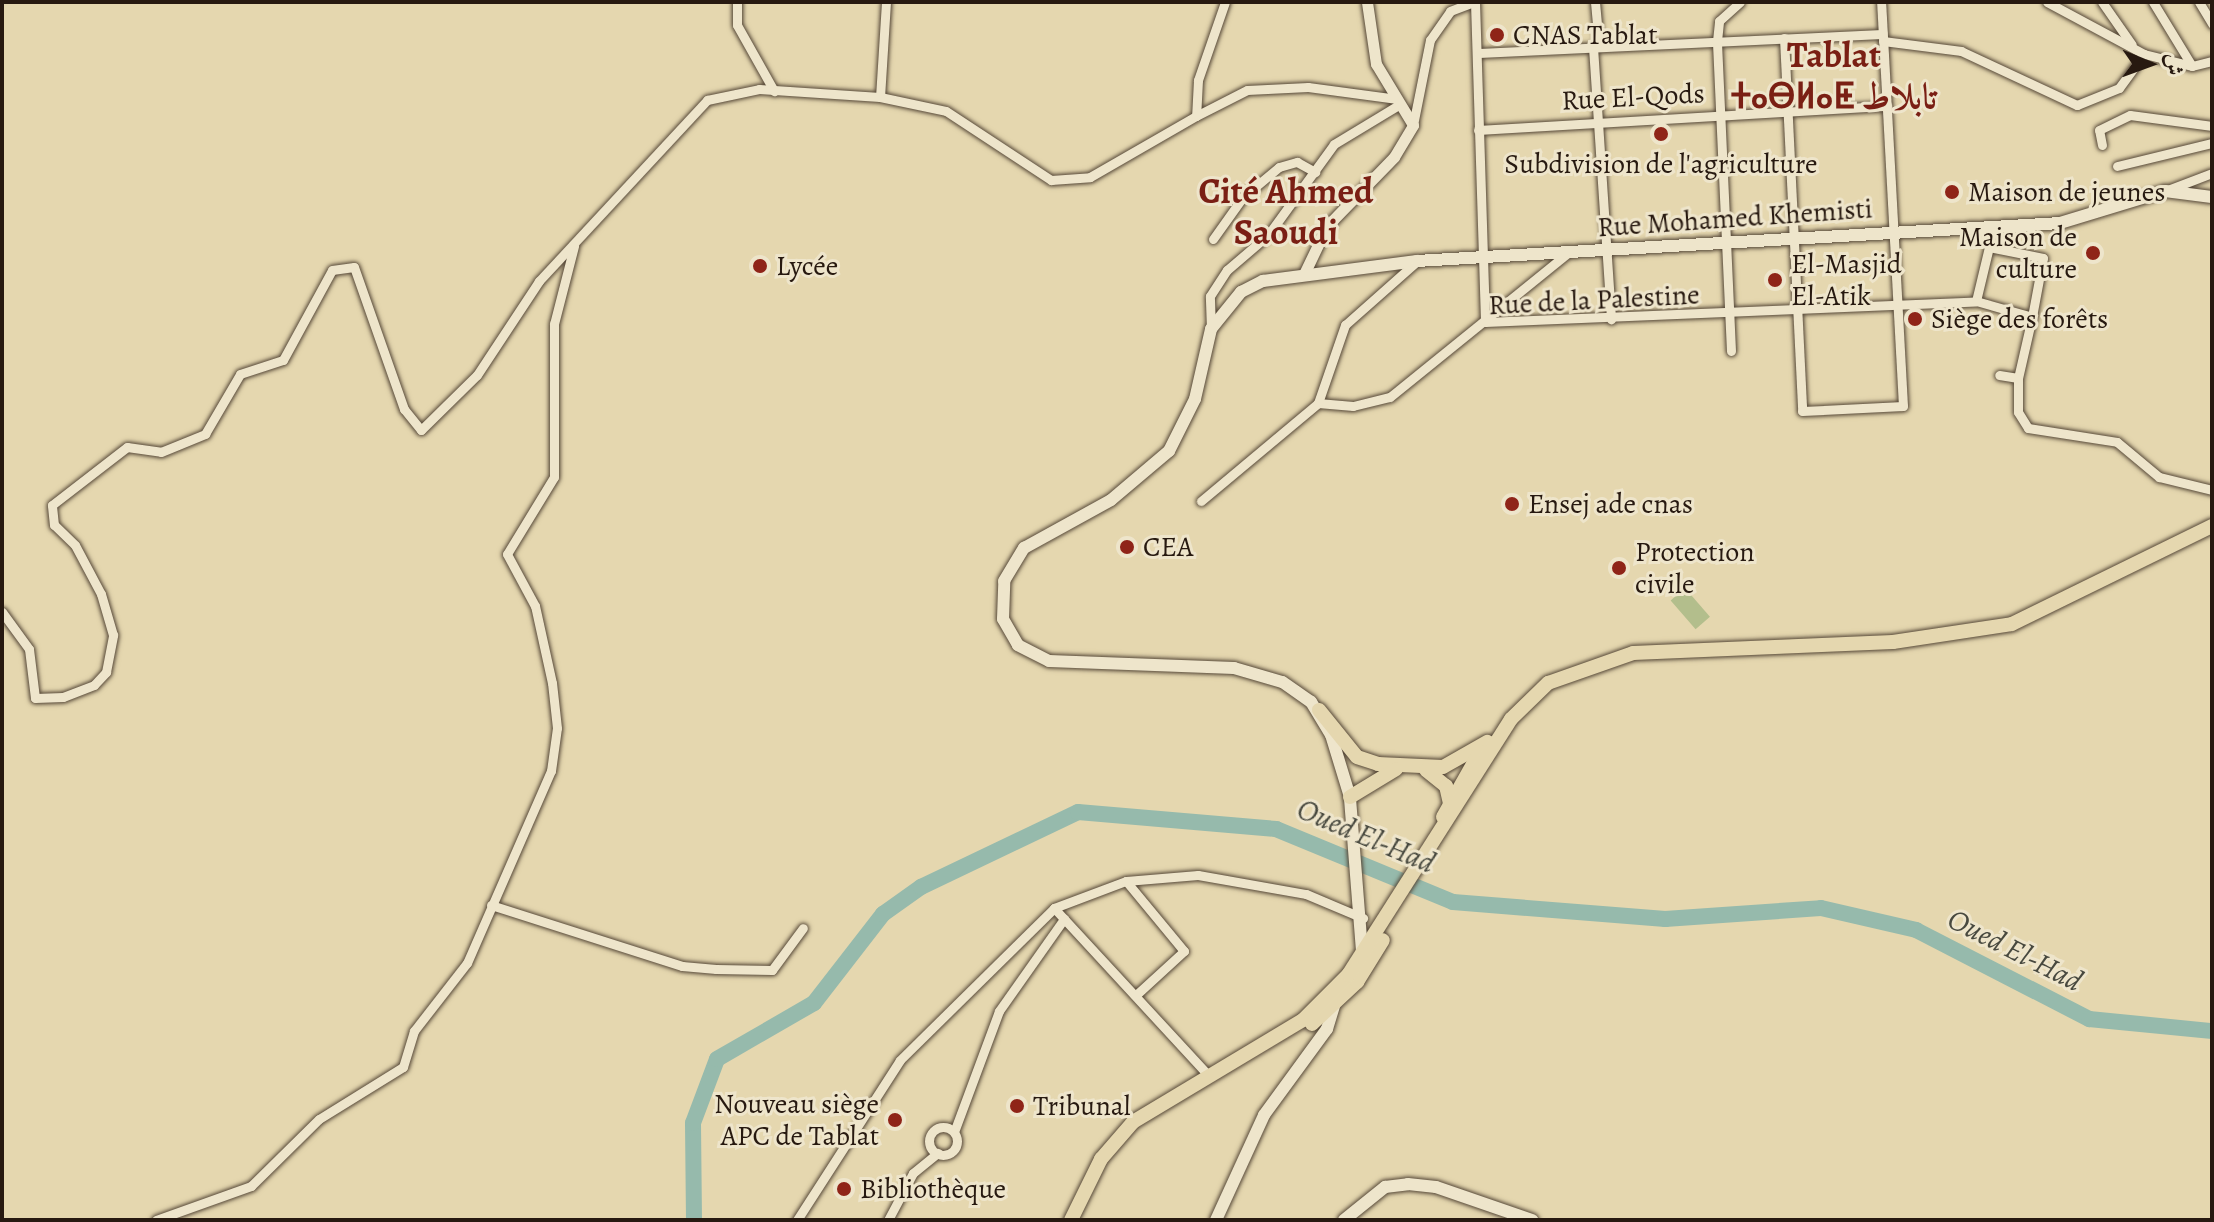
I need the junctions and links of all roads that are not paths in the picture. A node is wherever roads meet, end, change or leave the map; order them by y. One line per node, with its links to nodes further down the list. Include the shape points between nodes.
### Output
1 (737, 2): 23 (street, via 737,25)
2 (886, 2): 24 (street)
3 (1225, 2): 29 (street, via 1198,80)
4 (1367, 2): 25 (street, via 1376,64)
5 (1474, 2): 19 (street); 31 (street, via 1450,11 1430,40)
6 (1595, 2): 17 (street)
7 (1740, 2): 16 (street, via 1719,21)
8 (1881, 2): 15 (street)
9 (2047, 2): 18 (street)
10 (2102, 2): 18 (street)
11 (2153, 2): 22 (street)
12 (2199, 2): 13 (street)
13 (2212, 24)
14 (1784, 38): 15 (street); 16 (street); 27 (street)
15 (1883, 38): 20 (street, via 1961,51 2077,105 2119,88); 26 (street)
16 (1717, 41): 17 (street); 28 (street)
17 (1596, 46): 19 (street); 30 (street)
18 (2133, 47): 20 (street)
19 (1478, 53): 33 (street)
20 (2144, 54): 22 (street)
21 (2212, 61): 22 (street)
22 (2192, 66)
23 (774, 91): 24 (street); 46 (street, via 707,100)
24 (880, 97): 29 (street, via 946,111 1051,180 1090,177)
25 (1398, 101): 29 (street, via 1308,87 1247,90); 31 (street); 37 (street, via 1334,144)
26 (1887, 106): 27 (street, Rue El-Qods); 42 (street)
27 (1787, 111): 28 (street, Rue El-Qods); 44 (street)
28 (1721, 114): 30 (street, Rue El-Qods); 45 (street)
29 (1196, 116)
30 (1599, 120): 33 (street, Rue El-Qods); 48 (street)
31 (1413, 125): 52 (street, via 1394,157 1327,226)
32 (2212, 126): 35 (street, via 2130,115 2099,130)
33 (1478, 130): 50 (street)
34 (2212, 143): 36 (street)
35 (2102, 145)
36 (2117, 166)
37 (1315, 172): 43 (street, via 1297,162 1279,167 1243,197); 60 (street, via 1268,235 1227,270 1210,296)
38 (2212, 173): 39 (street)
39 (2165, 191): 40 (main road); 41 (main road, Rue Mohamed Khemisti, via 2060,223)
40 (2212, 197)
41 (1992, 228): 42 (main road, Rue Mohamed Khemisti); 47 (street)
42 (1894, 232): 44 (main road, Rue Mohamed Khemisti); 54 (street)
43 (1213, 239)
44 (1793, 240): 45 (main road, Rue Mohamed Khemisti); 55 (street)
45 (1728, 243): 48 (main road, Rue Mohamed Khemisti); 56 (street)
46 (575, 244): 68 (street, via 539,281 477,375 421,430 404,409 358,276 345,263 315,292 283,360 240,374 205,434 161,452 127,447 52,505 54,525 75,545 101,594 113,635 109,663 94,685 63,697 35,698 29,649); 80 (street, via 554,324 554,477 507,554 535,606 556,709 556,749)
47 (1989, 247): 53 (street); 57 (street, via 2043,258)
48 (1608, 250): 49 (main road, Rue Mohamed Khemisti); 58 (street)
49 (1568, 253): 50 (main road, Rue Mohamed Khemisti); 59 (street)
50 (1484, 256): 51 (main road, Rue Mohamed Khemisti); 59 (street)
51 (1417, 261): 52 (main road, Rue Mohamed Khemisti); 64 (street, via 1345,325)
52 (1304, 274): 60 (main road, Rue Mohamed Khemisti, via 1241,292)
53 (1976, 301): 54 (street, Rue de la Palestine); 57 (street)
54 (1898, 307): 55 (street, Rue de la Palestine); 55 (street, via 1903,406 1802,411)
55 (1797, 311): 56 (street, Rue de la Palestine)
56 (1730, 316): 58 (street, Rue de la Palestine); 61 (street)
57 (2032, 317): 63 (street)
58 (1611, 319): 59 (street, Rue de la Palestine)
59 (1485, 322): 64 (street, Rue de la Palestine, via 1390,397 1338,407)
60 (1211, 329): 69 (main road, via 1195,399 1169,451 1111,500 1024,548 1004,581 1003,619 1018,645 1049,661 1234,668 1282,682)
61 (1731, 351)
62 (1999, 375): 63 (street)
63 (2018, 378): 65 (street, via 2018,412 2028,428 2117,442 2159,477)
64 (1318, 403): 66 (street)
65 (2212, 490)
66 (1201, 501)
67 (2212, 526): 70 (main road, via 2012,624 1893,642 1633,653 1548,683)
68 (2, 612)
69 (1319, 710): 72 (main road, via 1357,757); 74 (main road)
70 (1511, 719): 71 (main road); 76 (main road)
71 (1487, 742): 73 (main road, via 1459,762); 75 (main road)
72 (1400, 768): 73 (main road); 74 (main road)
73 (1426, 770): 75 (main road)
74 (1350, 797): 79 (main road)
75 (1450, 797): 76 (main road); 77 (main road)
76 (1447, 823): 77 (main road)
77 (1432, 848): 82 (main road)
78 (1126, 881): 81 (street); 83 (street, via 1229,878 1306,894); 89 (street, via 1184,951)
79 (1361, 895): 83 (main road); 85 (main road, via 1370,915)
80 (491, 905): 86 (street, via 682,966 716,969 772,970); 97 (street, via 467,963 414,1031 403,1067 319,1119 251,1186)
81 (1054, 908): 84 (street); 98 (street, via 900,1060)
82 (1394, 910): 85 (main road); 90 (main road, via 1377,949)
83 (1363, 918): 87 (main road)
84 (1064, 919): 89 (street); 92 (street, via 1006,998)
85 (1383, 921): 87 (main road)
86 (803, 928)
87 (1362, 955): 88 (main road)
88 (1338, 985): 90 (main road); 91 (main road, via 1303,1020)
89 (1136, 995): 91 (street)
90 (1337, 1005): 96 (main road, via 1152,1113); 101 (main road, via 1264,1115)
91 (1206, 1073): 96 (main road, via 1124,1129)
92 (949, 1130): 93 (street, via 933,1131); 94 (street, via 954,1149)
93 (930, 1143): 94 (street); 95 (street)
94 (938, 1153): 95 (street)
95 (920, 1165): 99 (street)
96 (1086, 1189): 100 (main road)
97 (156, 1220)
98 (797, 1220)
99 (888, 1220)
100 (1071, 1220)
101 (1216, 1220)
102 (1344, 1220): 103 (main road, via 1385,1187 1408,1184 1436,1187)
103 (1532, 1220)

